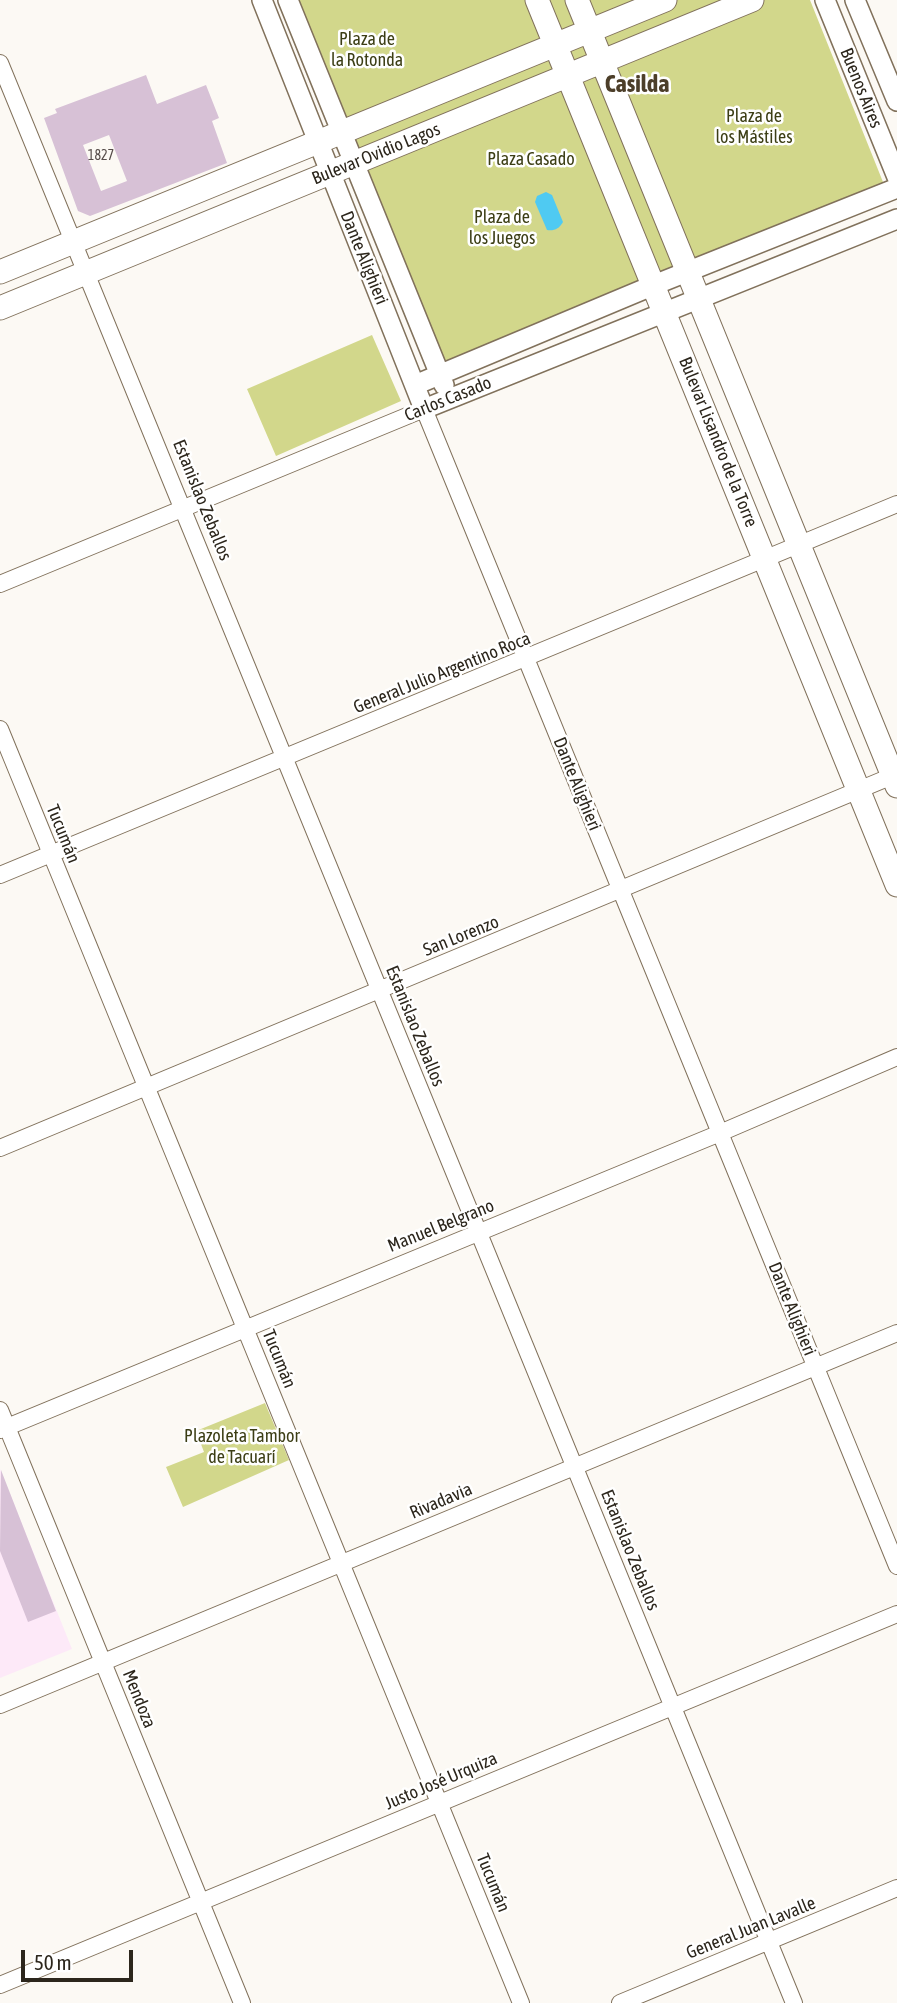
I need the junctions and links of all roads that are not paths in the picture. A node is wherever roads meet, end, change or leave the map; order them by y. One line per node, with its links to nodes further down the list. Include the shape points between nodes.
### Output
1 (261, 0): 16 (street, Dante Alighieri)
2 (288, 0): 15 (street, Dante Alighieri)
3 (537, 0): 10 (main road, Bulevar Lisandro de la Torre)
4 (577, 0): 9 (main road, Bulevar Lisandro de la Torre)
5 (665, 0): 9 (main road, Bulevar Ovidio Lagos)
6 (752, 0): 11 (main road, Bulevar Ovidio Lagos)
7 (825, 0): 19 (street, Buenos Aires)
8 (855, 0): 14 (street, Buenos Aires)
9 (590, 31): 10 (main road, Bulevar Ovidio Lagos); 11 (main road, Bulevar Lisandro de la Torre)
10 (556, 45): 13 (main road, Bulevar Lisandro de la Torre); 15 (main road, Bulevar Ovidio Lagos)
11 (603, 62): 13 (main road, Bulevar Ovidio Lagos); 24 (main road, Bulevar Lisandro de la Torre)
12 (0, 63): 22 (street, Estanislao Zeballos)
13 (568, 76): 17 (main road, Bulevar Ovidio Lagos); 26 (main road, Bulevar Lisandro de la Torre)
14 (897, 101)
15 (343, 131): 16 (main road, Bulevar Ovidio Lagos); 17 (street, Dante Alighieri)
16 (318, 143): 18 (street, Dante Alighieri); 22 (main road, Bulevar Ovidio Lagos)
17 (354, 163): 18 (main road, Bulevar Ovidio Lagos); 30 (street, Dante Alighieri)
18 (329, 173): 25 (main road, Bulevar Ovidio Lagos); 31 (street, Dante Alighieri)
19 (897, 177)
20 (897, 188): 24 (street, Carlos Casado)
21 (897, 219): 27 (street, Carlos Casado)
22 (74, 242): 23 (main road, Bulevar Ovidio Lagos); 25 (street, Estanislao Zeballos)
23 (0, 272)
24 (688, 272): 26 (street, Carlos Casado); 27 (main road, Bulevar Lisandro de la Torre)
25 (87, 273): 28 (main road, Bulevar Ovidio Lagos); 35 (street, Estanislao Zeballos)
26 (654, 285): 29 (main road, Bulevar Lisandro de la Torre); 30 (street, Carlos Casado)
27 (698, 298): 29 (street, Carlos Casado); 36 (main road, Bulevar Lisandro de la Torre)
28 (0, 309)
29 (665, 311): 32 (street, Carlos Casado); 37 (main road, Bulevar Lisandro de la Torre)
30 (440, 373): 31 (street, Carlos Casado); 32 (street, Dante Alighieri)
31 (415, 385): 33 (street, Dante Alighieri)
32 (449, 399): 33 (street, Carlos Casado)
33 (424, 409): 35 (street, Carlos Casado); 39 (street, Dante Alighieri)
34 (897, 504): 36 (street, General Julio Argentino Roca)
35 (185, 509): 38 (street, Carlos Casado); 41 (street, Estanislao Zeballos)
36 (799, 544): 37 (street, General Julio Argentino Roca); 42 (main road, Bulevar Lisandro de la Torre)
37 (764, 558): 39 (street, General Julio Argentino Roca); 43 (main road, Bulevar Lisandro de la Torre)
38 (0, 584)
39 (526, 659): 41 (street, General Julio Argentino Roca); 47 (street, Dante Alighieri)
40 (0, 729): 44 (street, Tucumán)
41 (284, 758): 44 (street, General Julio Argentino Roca); 48 (street, Estanislao Zeballos)
42 (896, 779): 43 (street, San Lorenzo)
43 (858, 790): 46 (main road, Bulevar Lisandro de la Torre); 47 (street, San Lorenzo)
44 (51, 855): 45 (street, General Julio Argentino Roca); 50 (street, Tucumán)
45 (0, 876)
46 (897, 885)
47 (621, 891): 48 (street, San Lorenzo); 51 (street, Dante Alighieri)
48 (380, 991): 50 (street, San Lorenzo); 53 (street, Estanislao Zeballos)
49 (897, 1057): 51 (street, Manuel Belgrano)
50 (146, 1088): 52 (street, San Lorenzo); 54 (street, Tucumán)
51 (720, 1133): 53 (street, Manuel Belgrano); 56 (street, Dante Alighieri)
52 (0, 1148)
53 (478, 1232): 54 (street, Manuel Belgrano); 59 (street, Estanislao Zeballos)
54 (246, 1328): 58 (street, Manuel Belgrano); 60 (street, Tucumán)
55 (897, 1333): 56 (street, Rivadavia)
56 (816, 1367): 59 (street, Rivadavia); 61 (street, Dante Alighieri)
57 (0, 1410): 58 (street, Mendoza)
58 (3, 1428): 63 (street, Mendoza)
59 (575, 1467): 60 (street, Rivadavia); 65 (street, Estanislao Zeballos)
60 (342, 1563): 63 (street, Rivadavia); 66 (street, Tucumán)
61 (897, 1566)
62 (897, 1614): 65 (street, Justo José Urquiza)
63 (103, 1662): 64 (street, Rivadavia); 68 (street, Mendoza)
64 (0, 1705)
65 (673, 1706): 66 (street, Justo José Urquiza); 69 (street, Estanislao Zeballos)
66 (440, 1803): 68 (street, Justo José Urquiza); 72 (street, Tucumán)
67 (897, 1888): 69 (street, General Juan Lavalle)
68 (201, 1902): 70 (street, Justo José Urquiza); 71 (street, Mendoza)
69 (769, 1941): 73 (street, General Juan Lavalle); 74 (street, Estanislao Zeballos)
70 (0, 1985)
71 (242, 2003)
72 (521, 2003)
73 (620, 2003)
74 (794, 2003)

